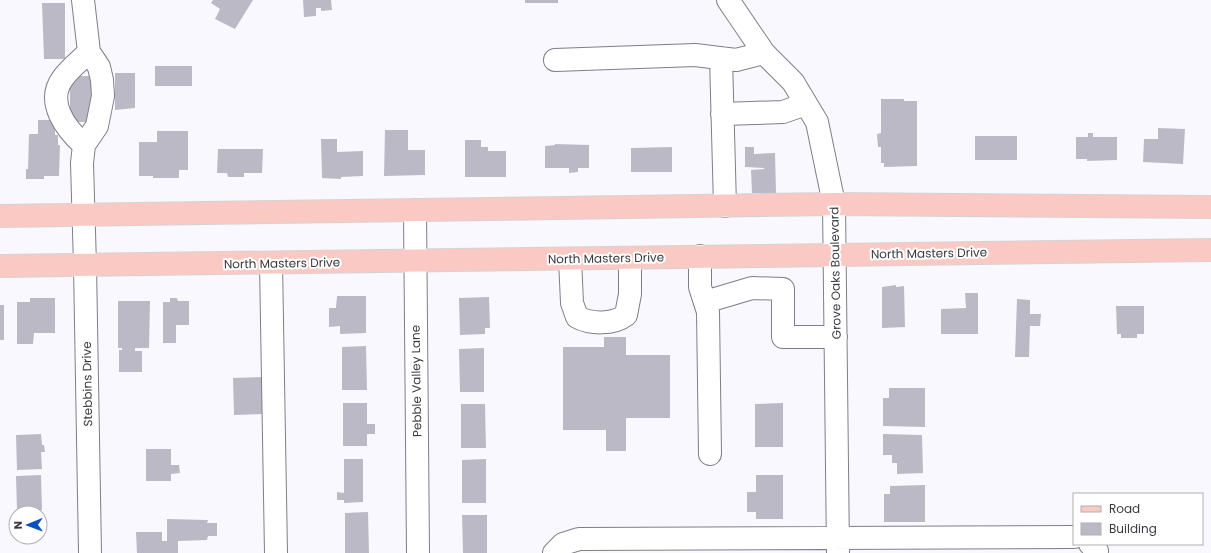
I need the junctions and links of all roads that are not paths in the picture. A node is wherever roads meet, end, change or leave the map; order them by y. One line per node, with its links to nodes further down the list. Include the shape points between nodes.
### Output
1 (83, 0): 3 (street)
2 (728, 0): 4 (street, Grove Oaks Boulevard)
3 (90, 52): 9 (street, via 99,67 103,96 97,126); 9 (street, via 62,79 56,91 63,122)
4 (764, 53): 5 (street, via 736,60); 7 (street, Grove Oaks Boulevard, via 793,82)
5 (721, 58): 6 (street, via 694,56); 8 (street)
6 (555, 60)
7 (806, 104): 8 (street, via 783,112); 10 (street, Grove Oaks Boulevard, via 817,122)
8 (722, 114): 11 (street)
9 (84, 145): 15 (street, Stebbins Drive)
10 (834, 204): 11 (main road); 12 (main road); 17 (street, Grove Oaks Boulevard)
11 (725, 206): 13 (main road)
12 (1211, 207)
13 (415, 210): 15 (main road); 21 (street, Pebble Valley Lane)
14 (0, 216): 15 (main road)
15 (82, 216): 23 (street, Stebbins Drive)
16 (1211, 250): 17 (main road, North Masters Drive)
17 (835, 254): 18 (main road, North Masters Drive); 26 (street, Grove Oaks Boulevard)
18 (700, 256): 19 (main road, North Masters Drive); 25 (street, via 700,287)
19 (630, 258): 20 (main road, North Masters Drive); 20 (street, via 630,294 626,315 612,321 592,322 577,317 573,309)
20 (570, 259): 21 (main road, North Masters Drive)
21 (414, 262): 22 (main road, North Masters Drive); 32 (street, Pebble Valley Lane)
22 (271, 263): 23 (main road, North Masters Drive); 31 (street)
23 (85, 265): 24 (main road, North Masters Drive); 30 (street, Stebbins Drive)
24 (0, 266)
25 (705, 302): 26 (street, via 752,288 783,289 784,337); 27 (street, via 708,312)
26 (836, 337): 29 (street, Grove Oaks Boulevard)
27 (710, 454)
28 (1073, 537): 29 (street)
29 (838, 546): 33 (street, via 579,539 563,544)
30 (90, 553)
31 (276, 553)
32 (418, 553)
33 (554, 553)

